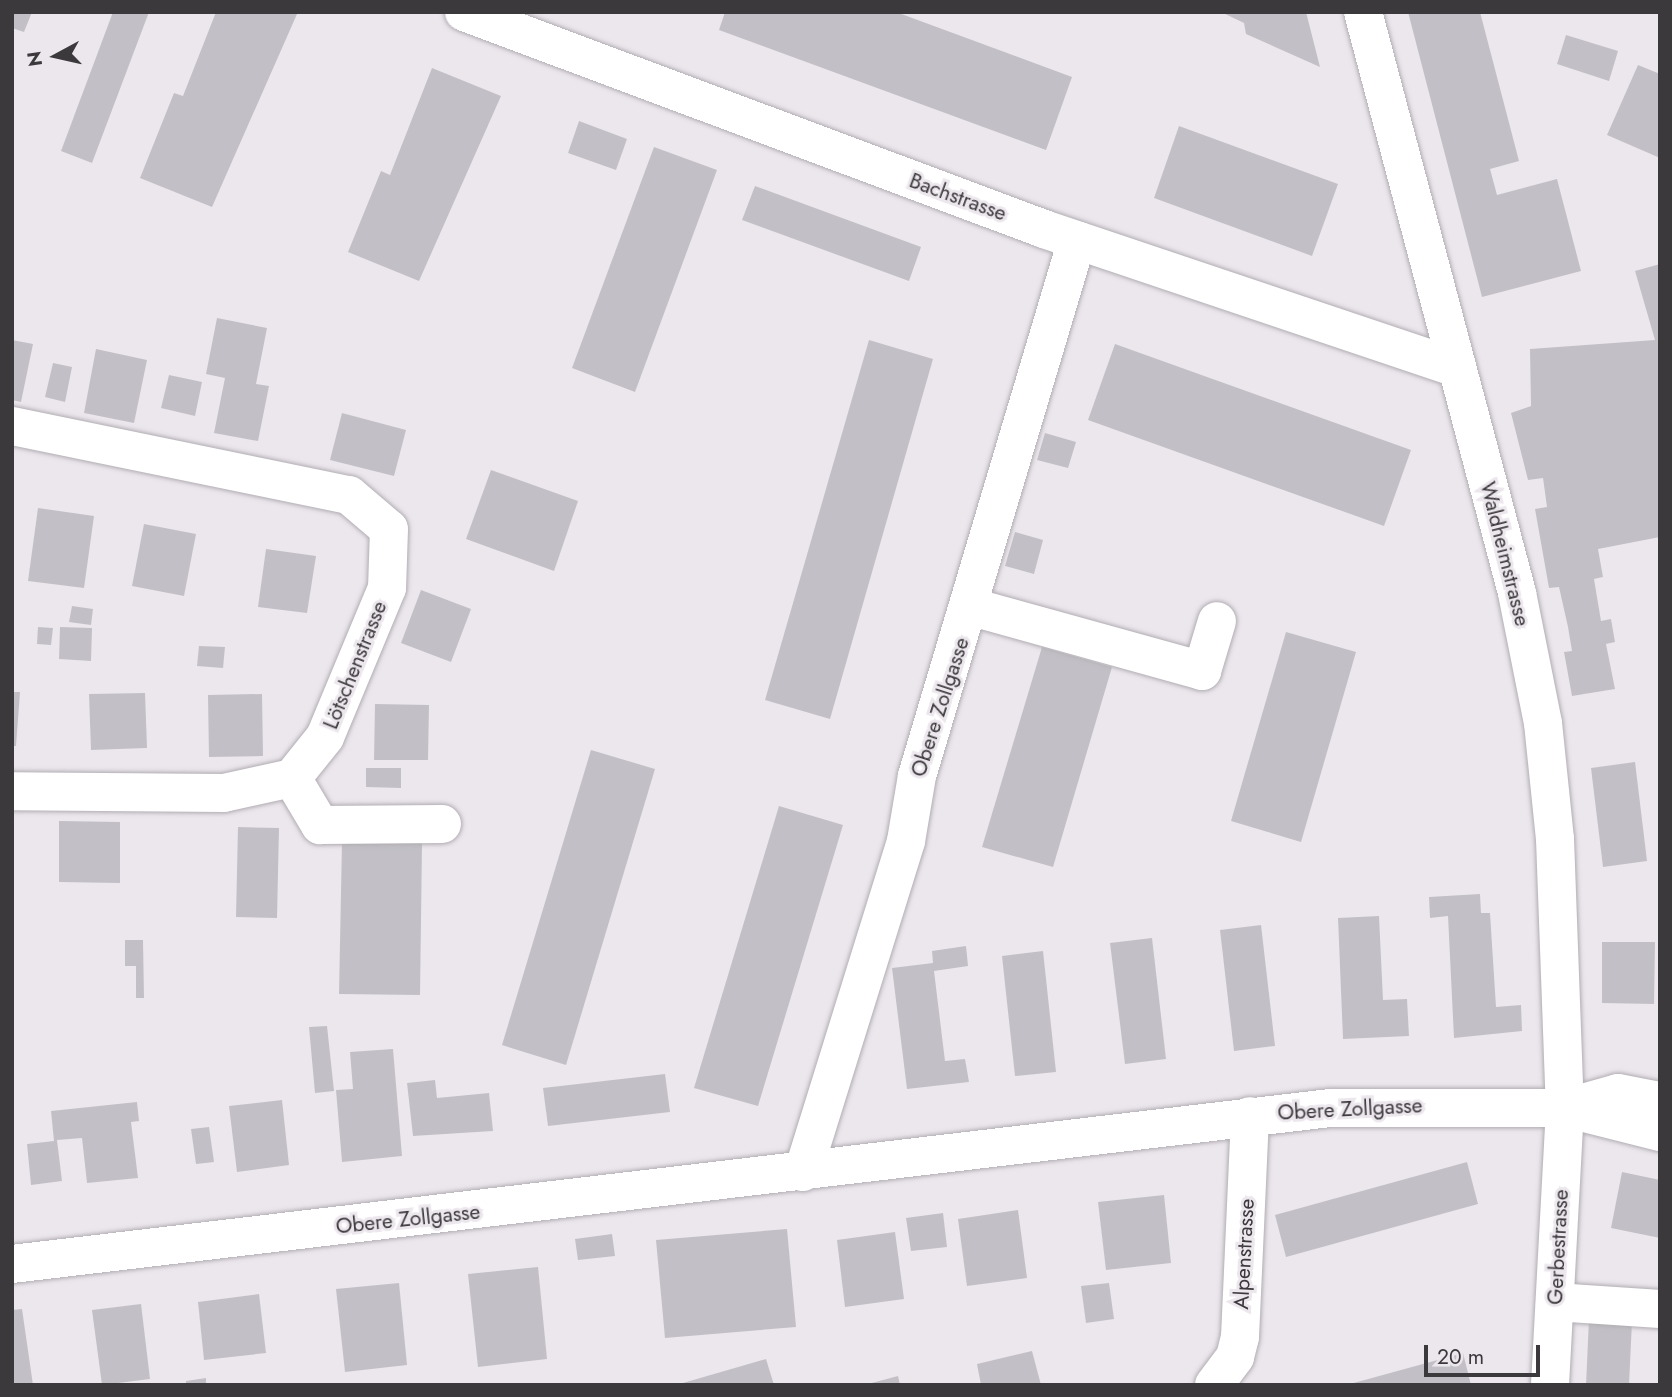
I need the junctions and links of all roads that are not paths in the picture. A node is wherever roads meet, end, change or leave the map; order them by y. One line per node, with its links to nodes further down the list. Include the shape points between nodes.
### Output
1 (464, 12): 3 (street, Bachstrasse)
2 (1363, 12): 4 (street, Waldheimstrasse)
3 (1077, 240): 4 (street, Bachstrasse); 6 (street, Obere Zollgasse)
4 (1457, 368): 13 (street, Waldheimstrasse, via 1517,593 1543,723 1555,839)
5 (12, 426): 9 (street, Lötschenstrasse, via 349,495 389,529 387,589 326,737)
6 (987, 611): 7 (street, via 1202,671); 8 (street, via 1031,603); 15 (street, Obere Zollgasse, via 911,812)
7 (1217, 621)
8 (1150, 637)
9 (292, 778): 10 (street, via 224,793); 11 (street, via 320,825)
10 (12, 791)
11 (442, 824)
12 (1658, 1100): 13 (street, Obere Zollgasse, via 1618,1093)
13 (1565, 1108): 14 (street, Obere Zollgasse, via 1418,1104); 17 (street, Gerbestrasse)
14 (1250, 1116): 15 (street, Obere Zollgasse); 19 (street, Alpenstrasse, via 1240,1337 1236,1357)
15 (803, 1172): 16 (street, Obere Zollgasse)
16 (12, 1264)
17 (1555, 1302): 18 (street); 20 (street, Gerbestrasse)
18 (1660, 1310)
19 (1214, 1385)
20 (1550, 1385)

